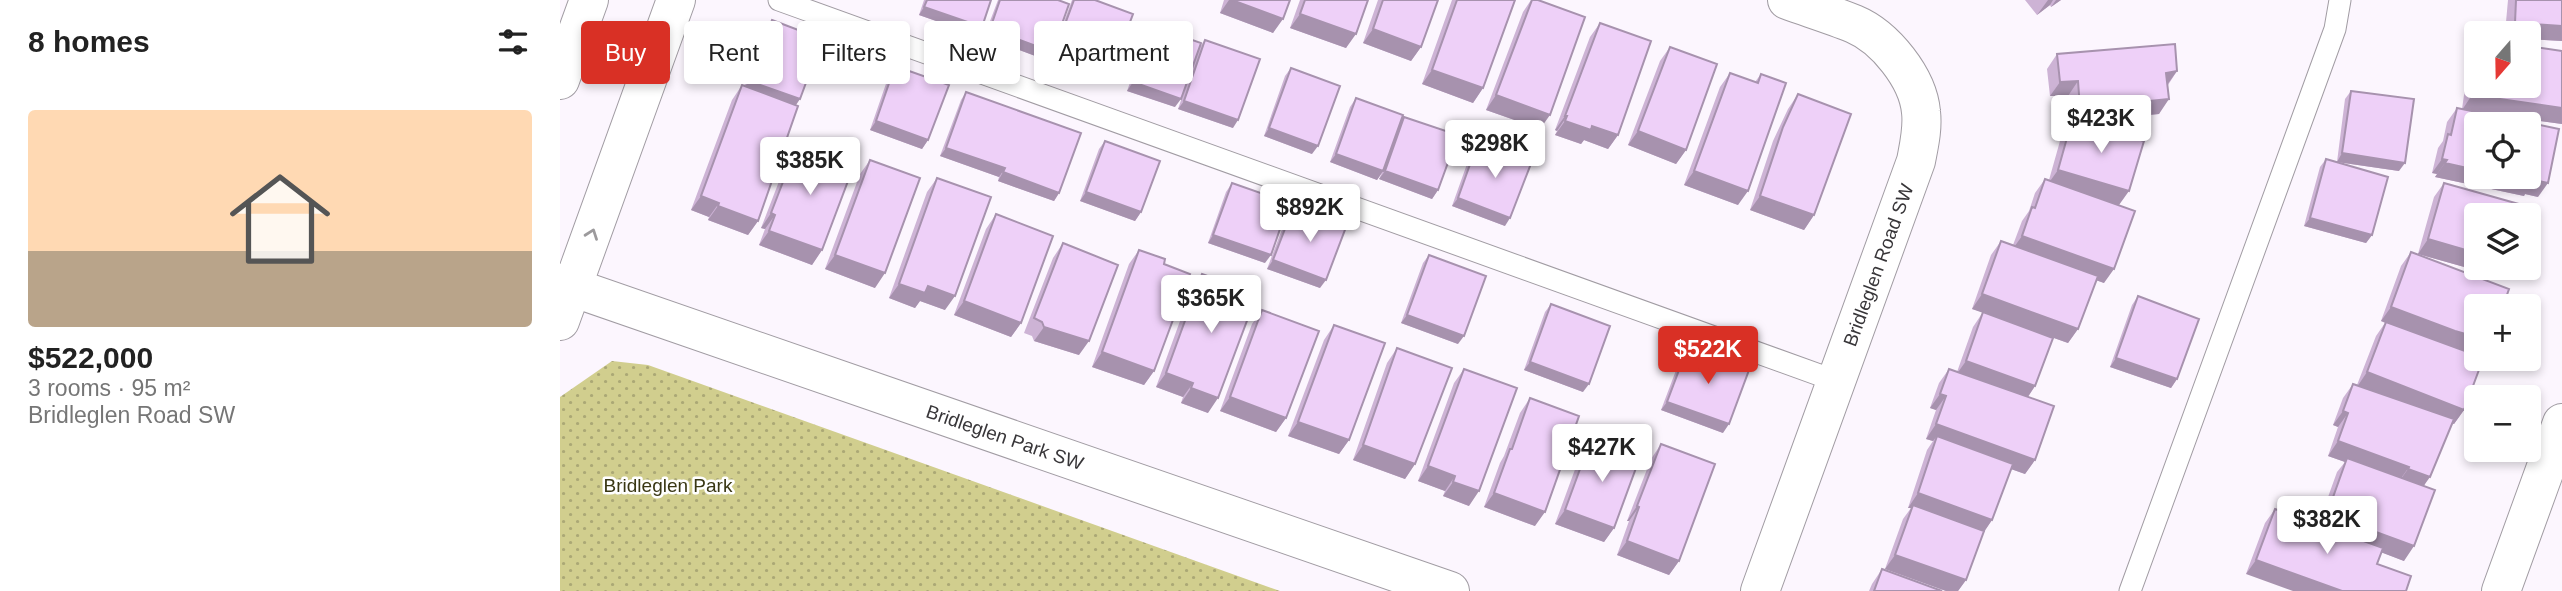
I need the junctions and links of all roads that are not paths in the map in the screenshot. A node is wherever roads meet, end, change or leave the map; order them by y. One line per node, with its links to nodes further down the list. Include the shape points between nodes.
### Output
1 (589, 0): 6 (street)
2 (676, 0): 7 (street, one-way to 2)
3 (779, 0): 8 (lane)
4 (1787, 0): 8 (street, Bridleglen Road SW, via 1876,37 1898,59 1921,109 1916,161)
5 (2340, 0): 12 (lane, via 2335,29)
6 (560, 80)
7 (564, 297): 10 (street, Bridleglen Park SW)
8 (1836, 381): 11 (street, Bridleglen Road SW)
9 (2562, 423): 13 (street)
10 (1450, 591)
11 (1760, 591)
12 (2130, 591)
13 (2501, 591)

